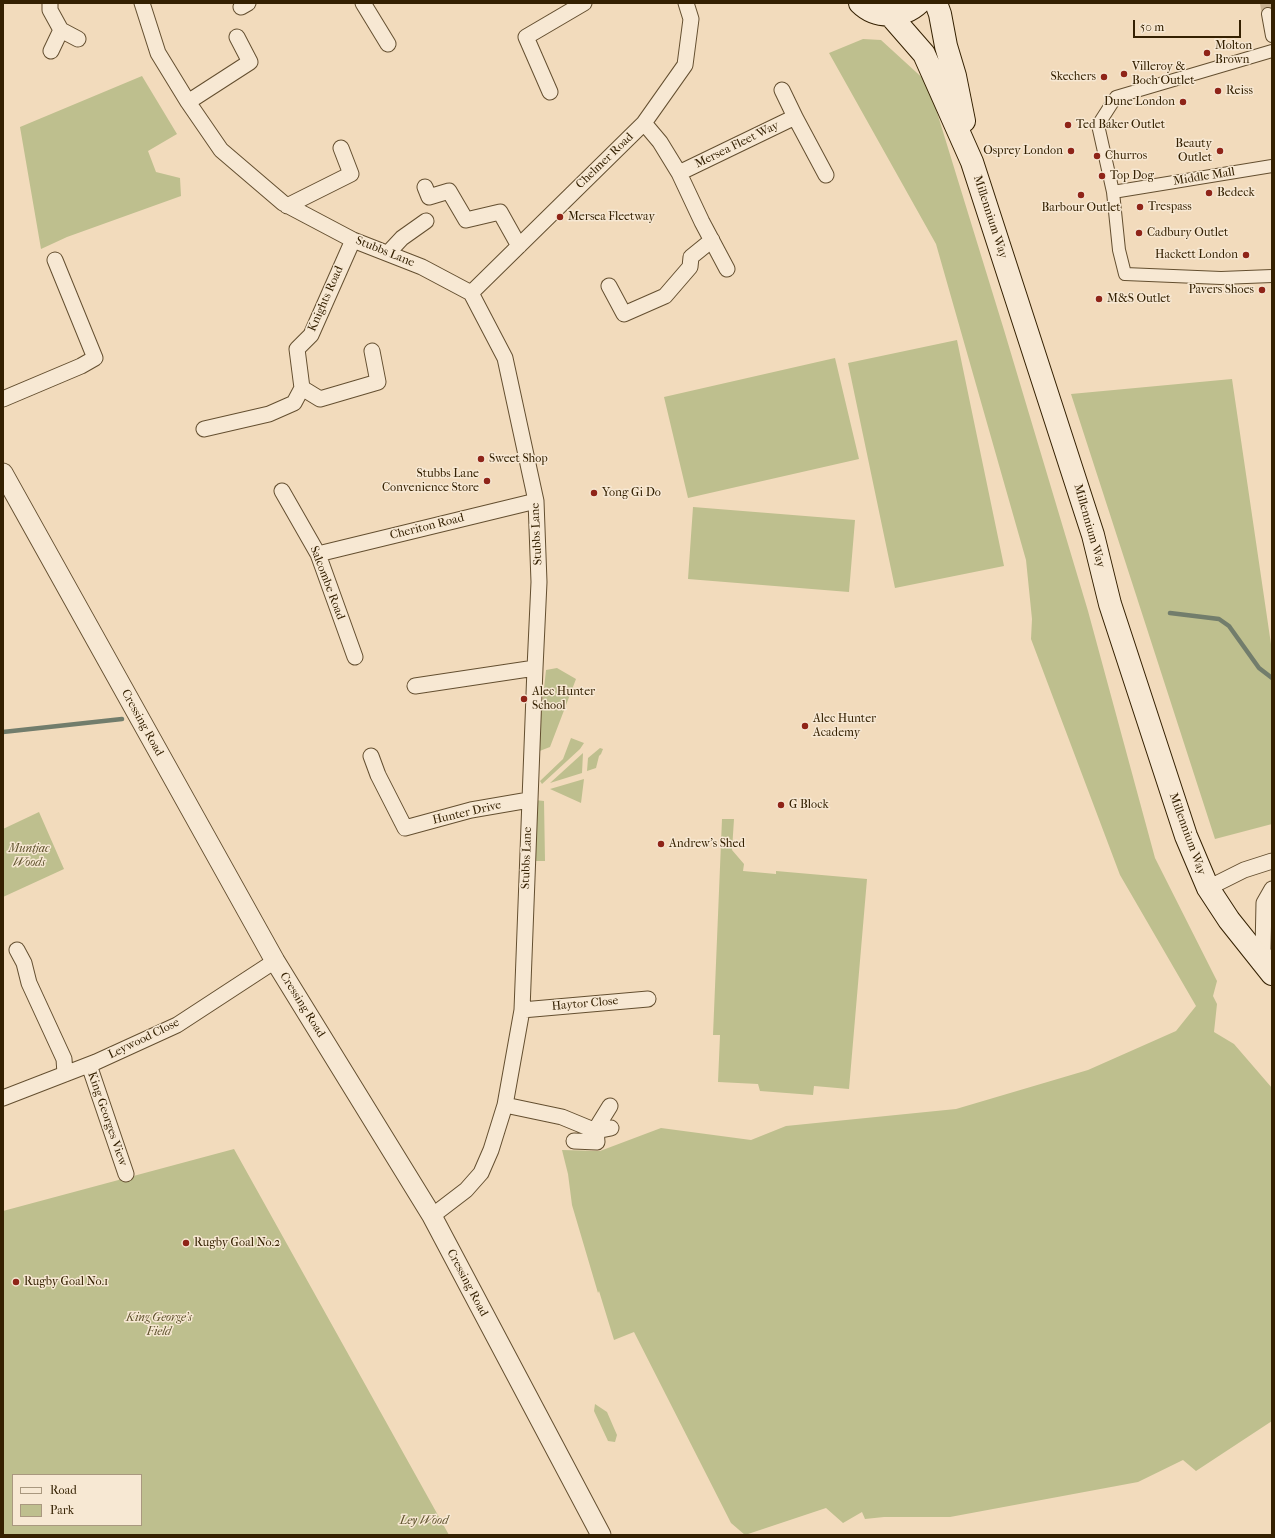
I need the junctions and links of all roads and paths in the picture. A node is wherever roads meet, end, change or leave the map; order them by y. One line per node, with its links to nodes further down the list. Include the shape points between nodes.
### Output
1 (50, 3): 11 (street, via 50,10)
2 (142, 3): 20 (street, Stubbs Lane, via 158,53)
3 (364, 3): 15 (street)
4 (584, 3): 19 (street, via 526,37)
5 (686, 3): 22 (street, Chelmer Road, via 691,19 685,65)
6 (860, 3): 10 (main road, via 876,13)
7 (919, 3): 10 (main road, via 903,13)
8 (936, 3): 24 (main road, Millennium Way, via 955,76)
9 (1268, 14): 12 (street)
10 (890, 15): 24 (main road, Millennium Way, via 924,54)
11 (60, 30): 14 (street); 16 (street)
12 (1272, 36)
13 (237, 37): 20 (street, via 250,62)
14 (78, 39)
15 (388, 44)
16 (51, 50)
17 (1272, 51): 29 (street, via 1116,97 1098,125)
18 (782, 90): 21 (street)
19 (550, 92)
20 (188, 102): 30 (street, Stubbs Lane, via 221,150)
21 (795, 117): 26 (street, Mersea Fleet Way); 27 (street)
22 (644, 123): 26 (street, via 660,142); 34 (street, Chelmer Road)
23 (341, 148): 30 (street, via 351,174)
24 (972, 162): 55 (main road, Millennium Way, via 1090,527 1113,612 1186,836)
25 (1272, 166): 29 (street, Middle Mall)
26 (679, 173): 33 (street)
27 (826, 175)
28 (425, 188): 34 (street, via 430,197 449,191 466,220 500,212)
29 (1113, 192): 38 (street, via 1119,250 1125,274 1221,278)
30 (287, 206): 32 (street, Stubbs Lane)
31 (426, 221): 35 (street, via 402,238)
32 (353, 240): 35 (street, Stubbs Lane); 42 (street, Knights Road, via 310,335 297,349)
33 (712, 240): 37 (street); 39 (street, via 691,257 690,266 665,296 624,314)
34 (519, 246): 40 (street, Chelmer Road)
35 (388, 254): 40 (street, Stubbs Lane, via 422,267)
36 (55, 260): 43 (street, via 95,358)
37 (727, 269)
38 (1272, 276)
39 (609, 286)
40 (471, 293): 47 (street, Stubbs Lane, via 505,358)
41 (372, 351): 42 (street, via 378,382 320,399)
42 (302, 388): 44 (street, via 294,403 269,414)
43 (3, 399)
44 (204, 429)
45 (3, 473): 58 (street, Cressing Road)
46 (282, 492): 48 (street, Salcombe Road)
47 (536, 501): 48 (street, Cheriton Road); 50 (street, Stubbs Lane, via 539,582)
48 (318, 554): 49 (street, Salcombe Road)
49 (355, 657)
50 (535, 668): 51 (street); 53 (street, Stubbs Lane)
51 (415, 686)
52 (371, 756): 53 (street, Hunter Drive, via 405,828 471,810)
53 (529, 800): 61 (street, Stubbs Lane)
54 (1272, 861): 55 (street, via 1244,870)
55 (1208, 888): 59 (main road, Millennium Way, via 1229,920)
56 (1272, 889): 59 (street, via 1264,903 1263,950)
57 (17, 950): 63 (street, via 24,963 29,983 64,1058)
58 (275, 961): 62 (street, Leywood Close, via 177,1025); 71 (street, Cressing Road)
59 (1271, 972)
60 (648, 999): 61 (street, Haytor Close)
61 (522, 1010): 65 (street, Stubbs Lane)
62 (89, 1065): 63 (street, Leywood Close); 70 (street, King Georges View)
63 (65, 1074): 64 (street, Leywood Close)
64 (3, 1098)
65 (505, 1105): 68 (street, via 562,1117); 71 (street, Stubbs Lane, via 492,1150 481,1173 466,1190)
66 (610, 1106): 68 (street)
67 (611, 1128): 68 (street)
68 (596, 1131): 69 (street, via 597,1142)
69 (574, 1141)
70 (126, 1174)
71 (432, 1216): 72 (street, Cressing Road)
72 (601, 1535)

